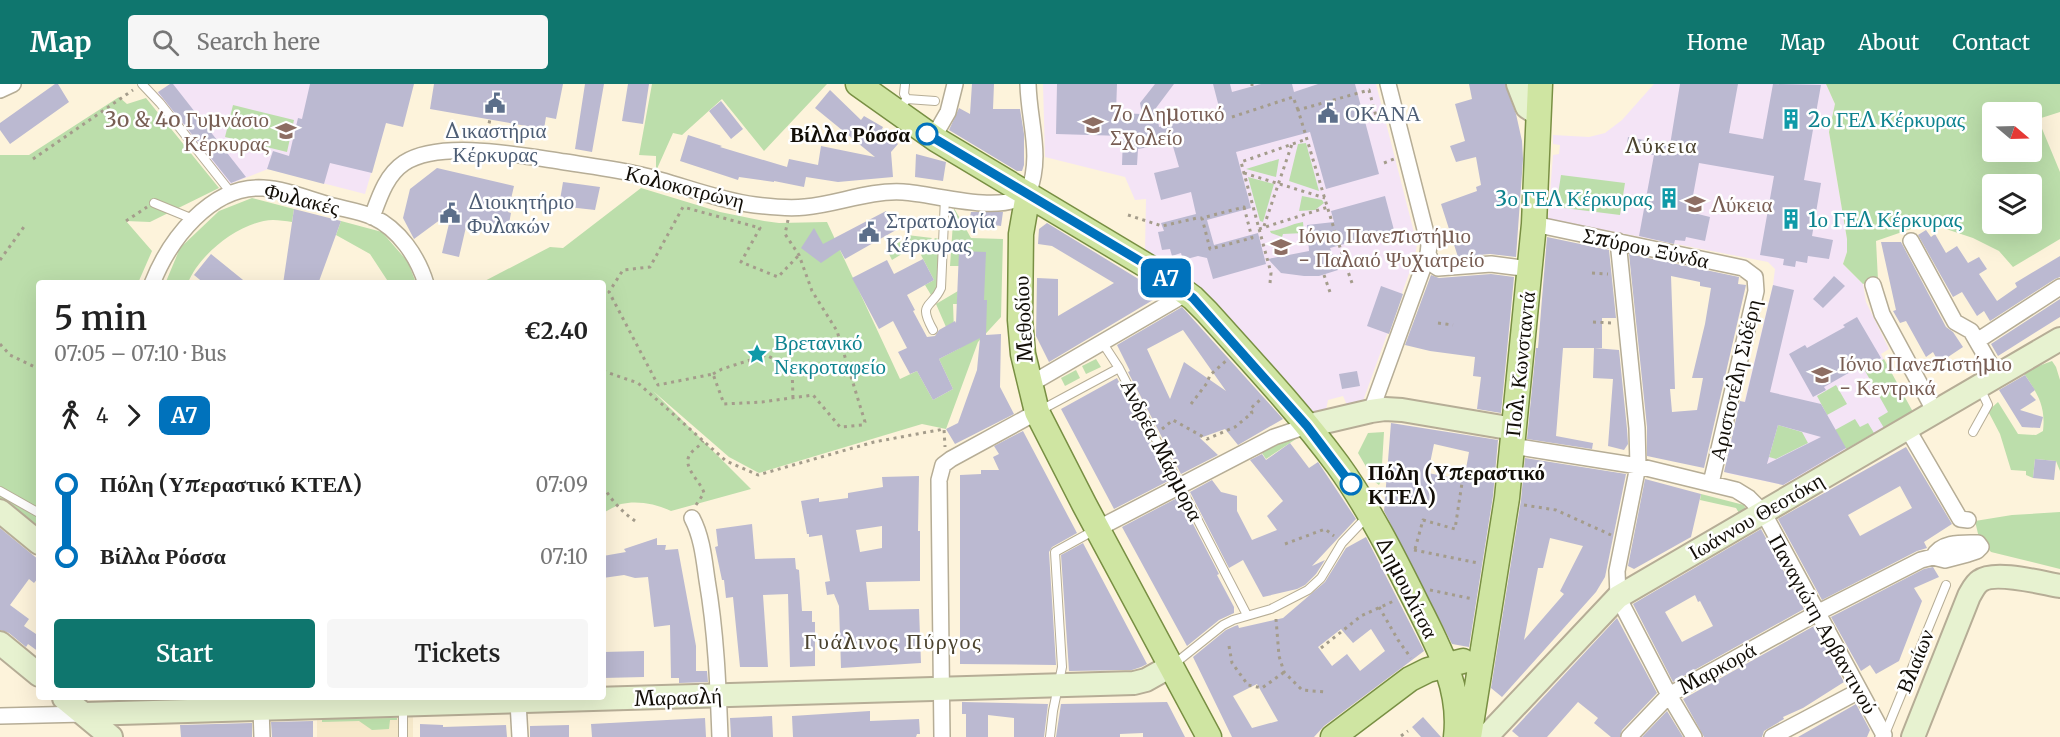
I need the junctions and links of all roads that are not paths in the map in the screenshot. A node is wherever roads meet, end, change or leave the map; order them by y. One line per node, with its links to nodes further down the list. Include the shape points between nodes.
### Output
1 (13, 84): 10 (street)
2 (142, 84): 15 (lane)
3 (858, 84): 12 (main road, Δημουλίτσα)
4 (905, 84): 12 (lane)
5 (955, 84): 14 (street, via 948,112)
6 (1028, 84): 16 (street, via 1036,161)
7 (1388, 84): 24 (street, via 1427,235)
8 (1518, 84): 13 (street, via 1527,107)
9 (1540, 84): 13 (main road, Πολ. Κωνσταντά)
10 (0, 90)
11 (935, 101): 12 (lane)
12 (902, 106): 14 (main road, Δημουλίτσα)
13 (1538, 114): 21 (main road, Πολ. Κωνσταντά)
14 (933, 138): 16 (main road, Δημουλίτσα)
15 (232, 194): 19 (street, Φυλακές, via 268,188); 20 (street, Φυλακές)
16 (1028, 194): 17 (street, Κολοκοτρώνη, via 1007,203); 31 (main road, Δημουλίτσα); 38 (main road, Μεθοδίου, via 1021,234 1020,313)
17 (945, 198): 19 (street, Κολοκοτρώνη, via 884,192 790,208 740,202 608,169 517,155 457,151 425,154 404,164 389,179); 32 (lane, via 942,288 925,312)
18 (154, 203): 20 (lane)
19 (372, 217): 28 (street, Φυλακές, via 407,247)
20 (194, 219): 27 (street, Φυλακές, via 169,249)
21 (1534, 224): 23 (street, Σπύρου Ξύνδα); 25 (main road, Πολ. Κωνσταντά)
22 (1911, 241): 34 (street, via 1955,322 1969,329)
23 (1618, 242): 26 (street, Σπύρου Ξύνδα, via 1743,268); 46 (street)
24 (1428, 253): 25 (street, via 1438,268 1491,264); 39 (street)
25 (1530, 269): 45 (main road, Πολ. Κωνσταντά)
26 (1755, 277): 47 (street, Αριστοτέλη Σιδέρη, via 1756,291)
27 (154, 280)
28 (424, 280)
29 (1873, 285): 41 (street, via 1882,314)
30 (2060, 287): 34 (street)
31 (1187, 293): 35 (street); 42 (main road, Δημουλίτσα)
32 (933, 330)
33 (2060, 339): 37 (street, Ιωάννου Θεοτόκη)
34 (1977, 341): 37 (street)
35 (1102, 342): 36 (lane); 38 (street)
36 (1119, 368): 40 (lane, Ανδρέα Μάρμορα); 48 (lane, Ανδρέα Μάρμορα)
37 (1988, 381): 41 (street, Ιωάννου Θεοτόκη); 44 (lane, via 1988,405)
38 (1029, 386): 40 (main road, Μεθοδίου)
39 (1371, 411): 42 (street); 45 (street, via 1402,410)
40 (1037, 412): 56 (main road, Μεθοδίου); 71 (street, via 951,459 940,470)
41 (1935, 412): 43 (street, Ιωάννου Θεοτόκη)
42 (1307, 426): 48 (street, via 1274,437); 50 (main road, Δημουλίτσα, via 1347,469)
43 (1907, 428): 53 (street, Ιωάννου Θεοτόκη); 55 (street, via 1960,519)
44 (1973, 432)
45 (1513, 437): 46 (street, Παναγιώτη Αρβαντινού); 65 (main road, Πολ. Κωνσταντά, via 1499,556)
46 (1638, 466): 47 (street, Παναγιώτη Αρβαντινού); 61 (street, via 1617,571)
47 (1712, 483): 53 (street, Παναγιώτη Αρβαντινού, via 1736,490)
48 (1180, 486): 56 (street); 63 (lane, Ανδρέα Μάρμορα)
49 (0, 491): 52 (lane)
50 (1364, 504): 63 (lane, via 1317,583 1271,609); 67 (main road, Δημουλίτσα)
51 (0, 511): 57 (street)
52 (36, 511)
53 (1762, 512): 61 (street, Ιωάννου Θεοτόκη); 62 (street, Παναγιώτη Αρβαντινού)
54 (692, 518): 74 (street, via 702,545)
55 (1968, 520)
56 (1097, 529): 66 (main road); 70 (lane, via 1055,552 1062,667)
57 (36, 541)
58 (1934, 557): 62 (street, Μαρκορά)
59 (1946, 585): 86 (lane, Βλαίων)
60 (2060, 586): 102 (street, via 1995,576 1977,584)
61 (1618, 597): 73 (street); 85 (street, Ιωάννου Θεοτόκη)
62 (1817, 613): 72 (street, Παναγιώτη Αρβαντινού); 73 (street, Μαρκορά)
63 (1247, 615): 66 (lane, via 1223,625)
64 (0, 643): 68 (street)
65 (1482, 648): 67 (main road); 98 (main road, Πολ. Κωνσταντά)
66 (1171, 666): 70 (street, Μαρασλή, via 1138,683); 95 (main road)
67 (1447, 666): 69 (main road, via 1422,672); 78 (main road, Δημουλίτσα)
68 (36, 673)
69 (1403, 685): 78 (main road, via 1433,686); 96 (main road)
70 (1057, 686): 71 (street, Μαρασλή); 94 (lane)
71 (941, 689): 74 (street, Μαρασλή); 93 (street)
72 (1859, 691): 86 (street, Παναγιώτη Αρβαντινού); 101 (street)
73 (1669, 695): 99 (street, Μαρκορά); 100 (street)
74 (718, 696): 75 (street, Μαρασλή); 92 (street)
75 (606, 699)
76 (67, 700): 83 (street)
77 (585, 700): 79 (street, Μαρασλή)
78 (1456, 700): 97 (main road, Δημουλίτσα)
79 (518, 702): 81 (street, Μαρασλή); 91 (street)
80 (117, 705): 82 (street, Μαρασλή); 83 (street, Μαρασλή); 88 (street)
81 (403, 705): 82 (street, Μαρασλή); 90 (lane)
82 (261, 709): 89 (street)
83 (85, 714): 84 (street, Μαρασλή); 87 (street)
84 (0, 717)
85 (1496, 734)
86 (1884, 736)
87 (111, 737)
88 (118, 737)
89 (262, 737)
90 (403, 737)
91 (520, 737)
92 (720, 737)
93 (942, 737)
94 (1050, 737)
95 (1209, 737)
96 (1333, 737)
97 (1456, 737)
98 (1469, 737)
99 (1629, 737)
100 (1694, 737)
101 (1773, 737)
102 (1913, 737)

